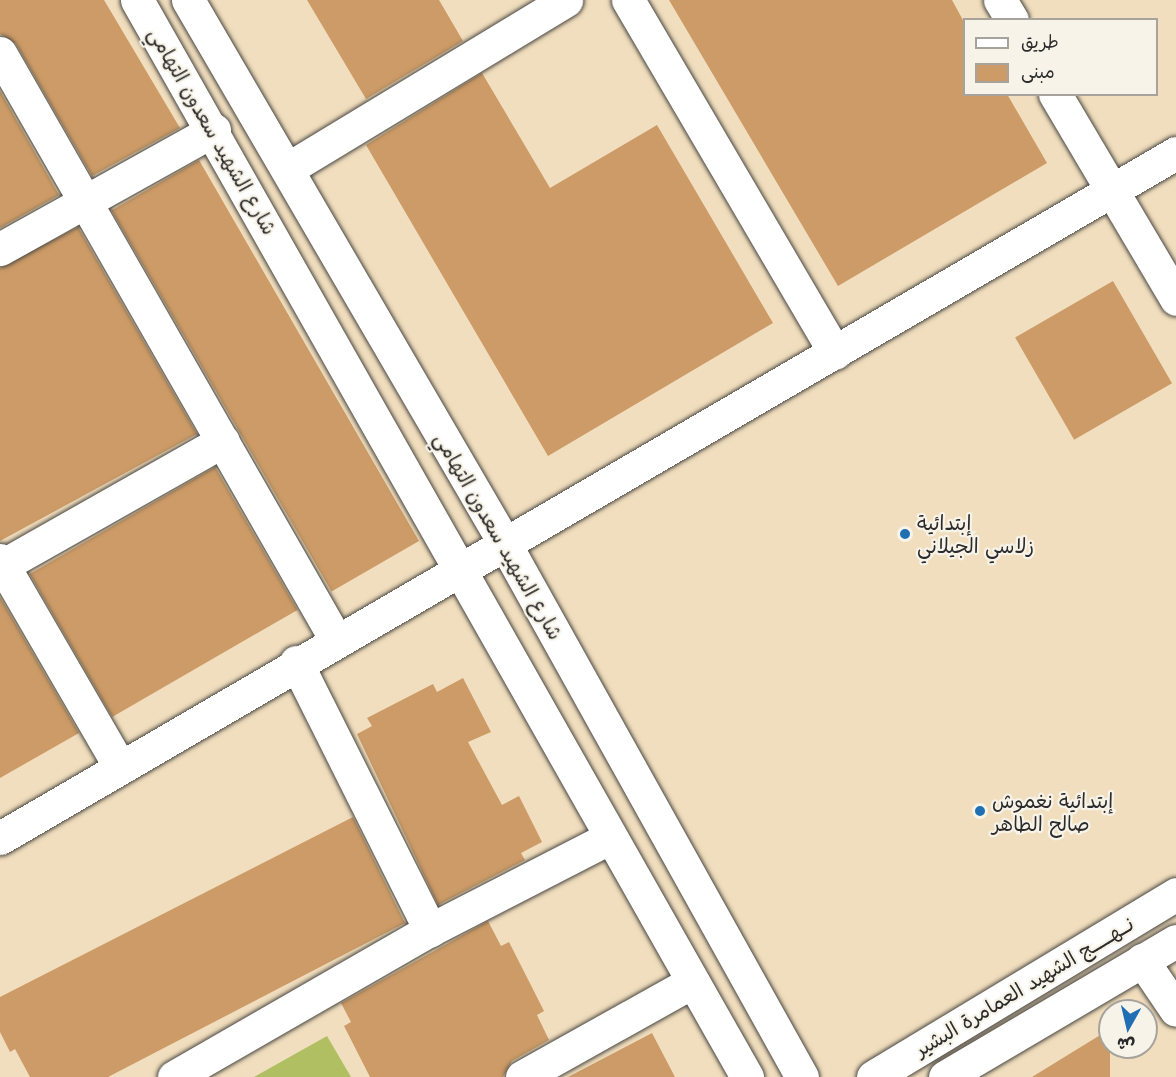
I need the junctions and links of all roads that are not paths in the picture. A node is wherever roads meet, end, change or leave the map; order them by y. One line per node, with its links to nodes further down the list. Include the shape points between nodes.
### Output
1 (137, 0): 9 (street, شارع الشهيد سعدون التهامي)
2 (188, 0): 11 (street, شارع الشهيد سعدون التهامي)
3 (566, 0): 11 (street)
4 (628, 0): 16 (street)
5 (1000, 0): 6 (street)
6 (1011, 18)
7 (0, 53): 13 (street)
8 (1056, 96): 12 (street)
9 (214, 130): 13 (street); 20 (street, شارع الشهيد سعدون التهامي)
10 (1176, 153): 12 (street)
11 (289, 168): 18 (street, شارع الشهيد سعدون التهامي)
12 (1110, 190): 15 (street); 16 (street)
13 (86, 201): 14 (street); 17 (street)
14 (0, 249)
15 (1176, 299)
16 (835, 353): 18 (street)
17 (223, 441): 19 (street); 21 (street)
18 (505, 544): 20 (street); 35 (street, شارع الشهيد سعدون التهامي)
19 (1, 565): 23 (street)
20 (462, 570): 21 (street); 25 (street, شارع الشهيد سعدون التهامي)
21 (336, 640): 22 (street)
22 (296, 662): 23 (street); 27 (street)
23 (120, 767): 24 (street)
24 (4, 825)
25 (610, 837): 27 (street); 30 (street, شارع الشهيد سعدون التهامي)
26 (1176, 894): 36 (street, نــهـــــج الشهيد العمامرة البشير)
27 (430, 930): 32 (street)
28 (1176, 941): 29 (street, نــهـــــج الشهيد العمامرة البشير)
29 (1142, 960): 31 (street); 37 (street, نــهـــــج الشهيد العمامرة البشير)
30 (692, 982): 33 (street); 34 (street, شارع الشهيد سعدون التهامي)
31 (1176, 1010)
32 (174, 1077)
33 (522, 1077)
34 (747, 1077)
35 (802, 1077)
36 (873, 1077)
37 (945, 1077)

